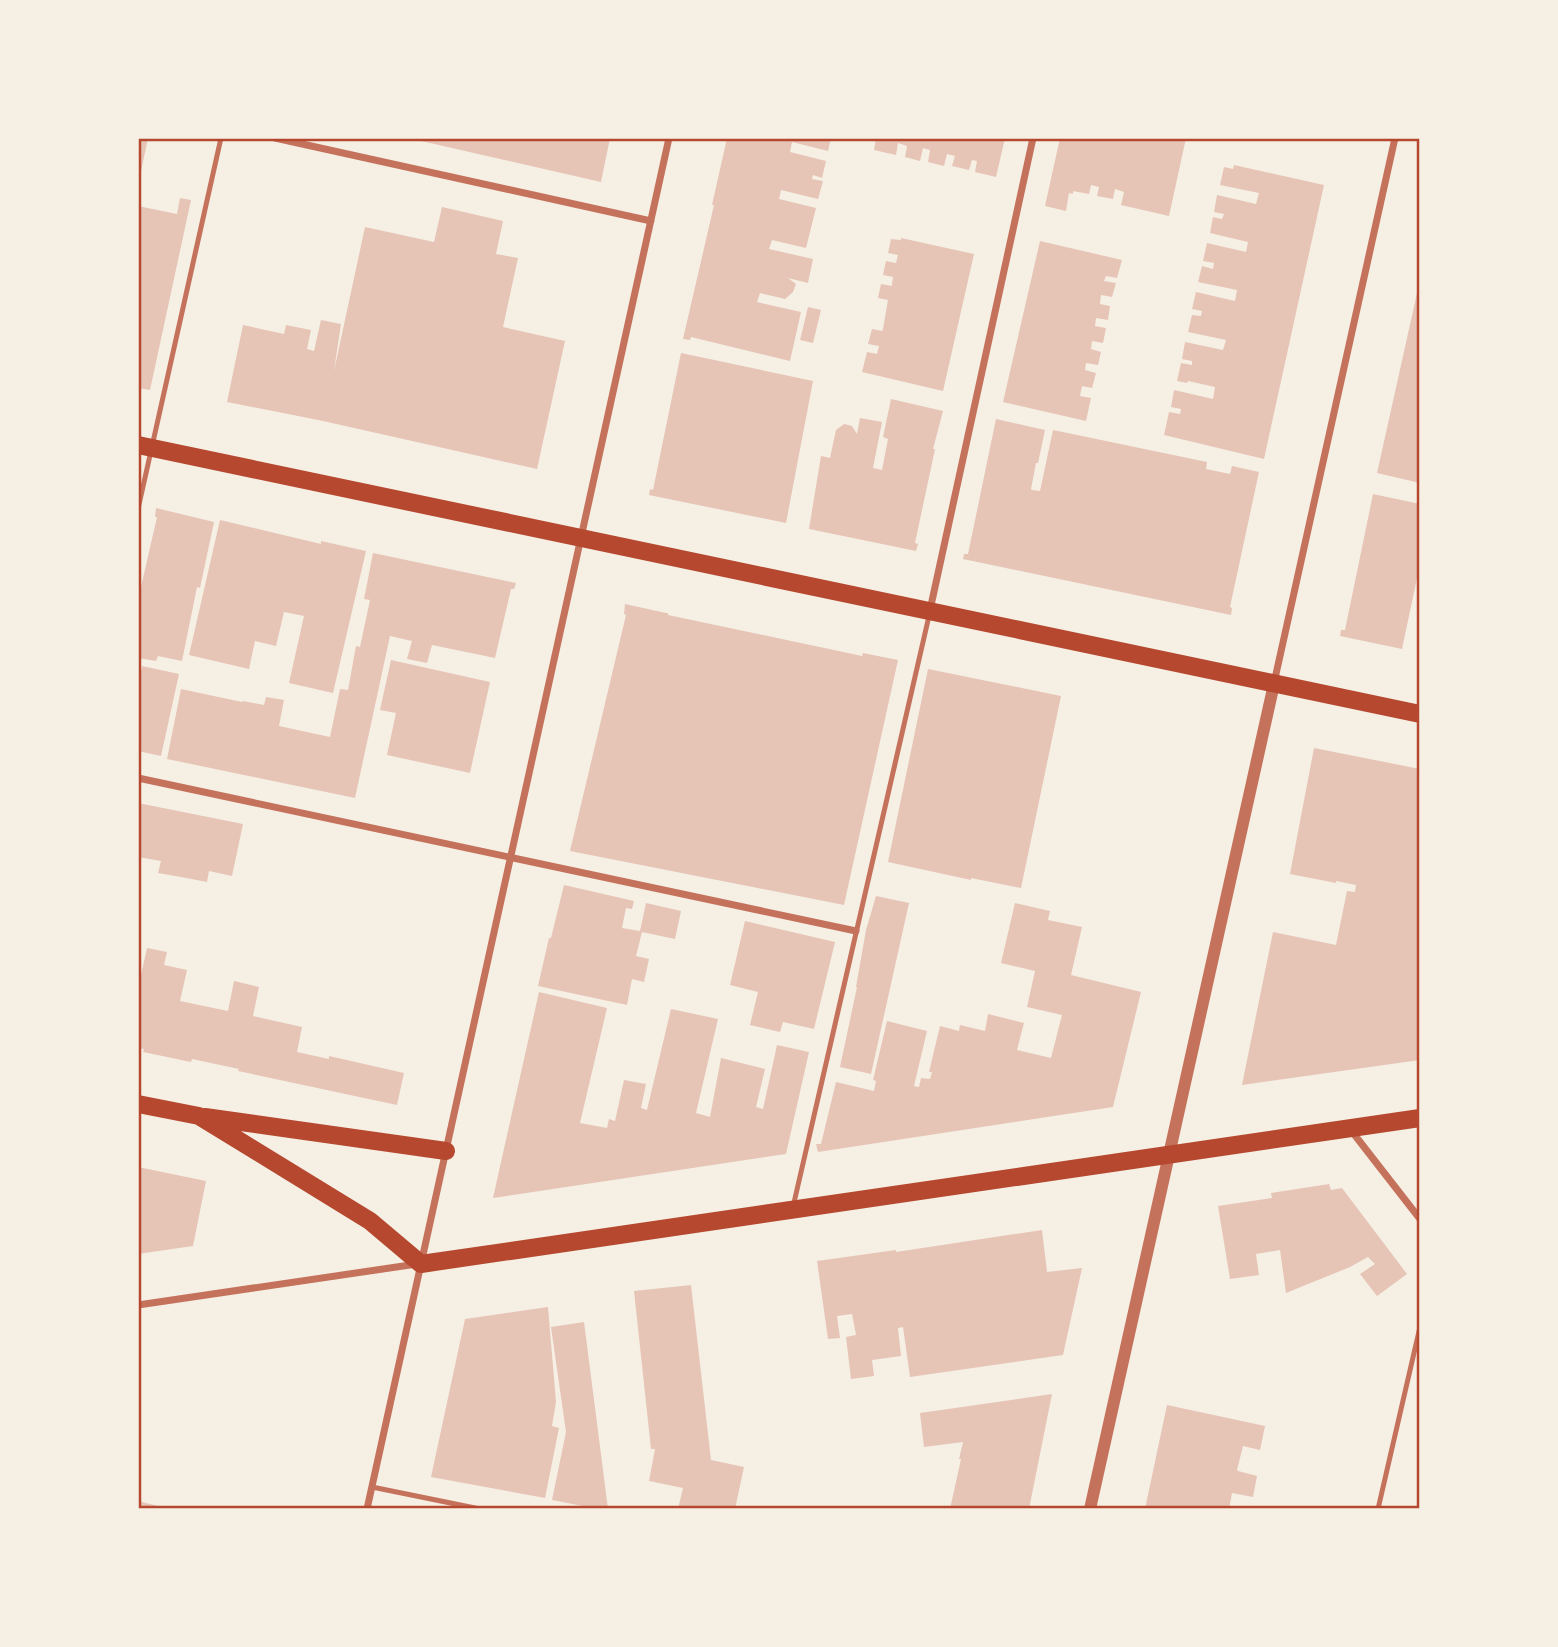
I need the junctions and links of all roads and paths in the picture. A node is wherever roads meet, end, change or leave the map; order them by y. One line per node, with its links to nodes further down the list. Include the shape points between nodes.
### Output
1 (221, 138): 7 (lane)
2 (275, 138): 6 (street)
3 (669, 138): 6 (street)
4 (1033, 138): 10 (street)
5 (1395, 138): 11 (street)
6 (651, 221): 9 (street)
7 (145, 447): 8 (lane); 9 (main road)
8 (138, 509)
9 (581, 537): 10 (main road); 14 (street)
10 (930, 611): 11 (main road); 15 (lane)
11 (1274, 684): 12 (main road); 21 (street)
12 (1420, 714)
13 (138, 778): 14 (street)
14 (510, 858): 15 (street); 20 (street)
15 (856, 931): 22 (lane)
16 (138, 1104): 17 (main road)
17 (198, 1116): 20 (main road); 24 (main road, via 370,1221)
18 (1420, 1118): 19 (main road)
19 (1349, 1129): 21 (main road); 23 (street)
20 (446, 1151): 24 (street)
21 (1168, 1155): 22 (main road); 30 (street)
22 (793, 1210): 24 (main road)
23 (1420, 1219)
24 (421, 1264): 25 (street); 27 (street)
25 (138, 1305)
26 (1420, 1327): 31 (lane)
27 (372, 1487): 28 (street); 29 (lane)
28 (367, 1509)
29 (480, 1509)
30 (1090, 1509)
31 (1378, 1509)

